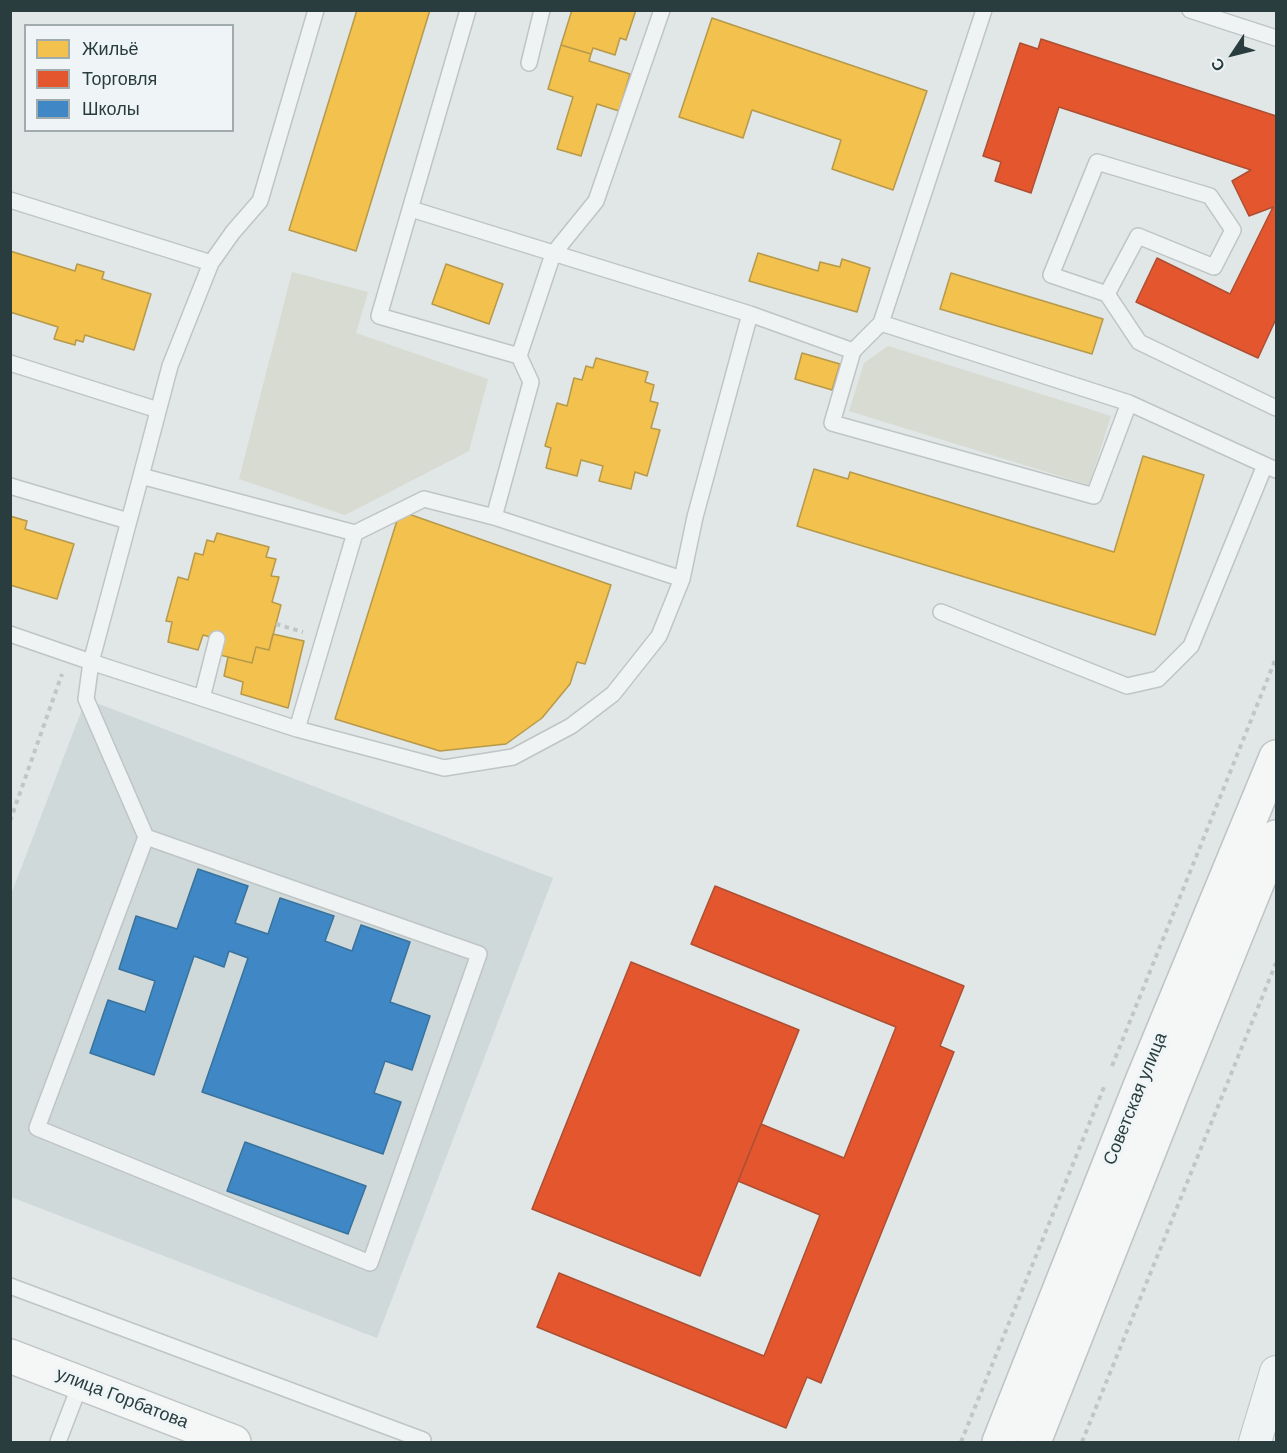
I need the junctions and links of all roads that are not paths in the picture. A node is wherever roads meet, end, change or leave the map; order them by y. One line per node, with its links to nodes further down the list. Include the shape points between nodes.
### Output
1 (316, 10): 12 (lane, via 260,201)
2 (468, 10): 10 (lane)
3 (542, 10): 8 (lane)
4 (662, 10): 11 (lane, via 596,201)
5 (984, 10): 15 (lane)
6 (1190, 10): 7 (lane)
7 (1276, 38)
8 (528, 63)
9 (10, 200): 12 (lane)
10 (411, 209): 11 (lane); 17 (lane, via 379,316)
11 (554, 254): 14 (lane); 17 (lane)
12 (211, 263): 21 (lane, via 170,366)
13 (1107, 294): 13 (lane, via 1138,236 1214,267 1233,230 1210,196 1097,162 1051,275); 20 (lane, via 1139,342)
14 (750, 314): 16 (lane); 28 (lane)
15 (880, 323): 16 (lane); 19 (lane)
16 (854, 351): 19 (lane, via 832,423 1095,496)
17 (519, 356): 25 (lane, via 531,382)
18 (10, 363): 21 (lane)
19 (1129, 403): 22 (lane)
20 (1276, 408)
21 (158, 410): 23 (lane)
22 (1271, 468): 29 (lane, via 1191,646 1158,679 1127,686)
23 (141, 476): 26 (lane); 27 (lane)
24 (10, 486): 26 (lane)
25 (494, 517): 27 (lane, via 424,499); 28 (lane)
26 (128, 521): 32 (lane)
27 (356, 533): 34 (lane)
28 (682, 579): 34 (lane, via 659,636 613,694 572,726 513,757 444,768)
29 (941, 612)
30 (10, 634): 32 (lane)
31 (217, 639): 33 (lane)
32 (91, 662): 33 (lane); 36 (lane, via 86,699)
33 (202, 698): 34 (lane)
34 (297, 729)
35 (1276, 757): 45 (main road, Советская улица)
36 (146, 837): 36 (lane, via 479,954 370,1263 36,1128)
37 (1276, 837): 46 (main road, Советская улица)
38 (10, 1286): 42 (lane)
39 (10, 1356): 41 (main road, улица Горбатова)
40 (1276, 1372): 47 (street)
41 (81, 1382): 43 (lane); 44 (main road, улица Горбатова)
42 (423, 1440)
43 (57, 1443)
44 (234, 1443)
45 (999, 1443)
46 (1034, 1443)
47 (1255, 1443)

